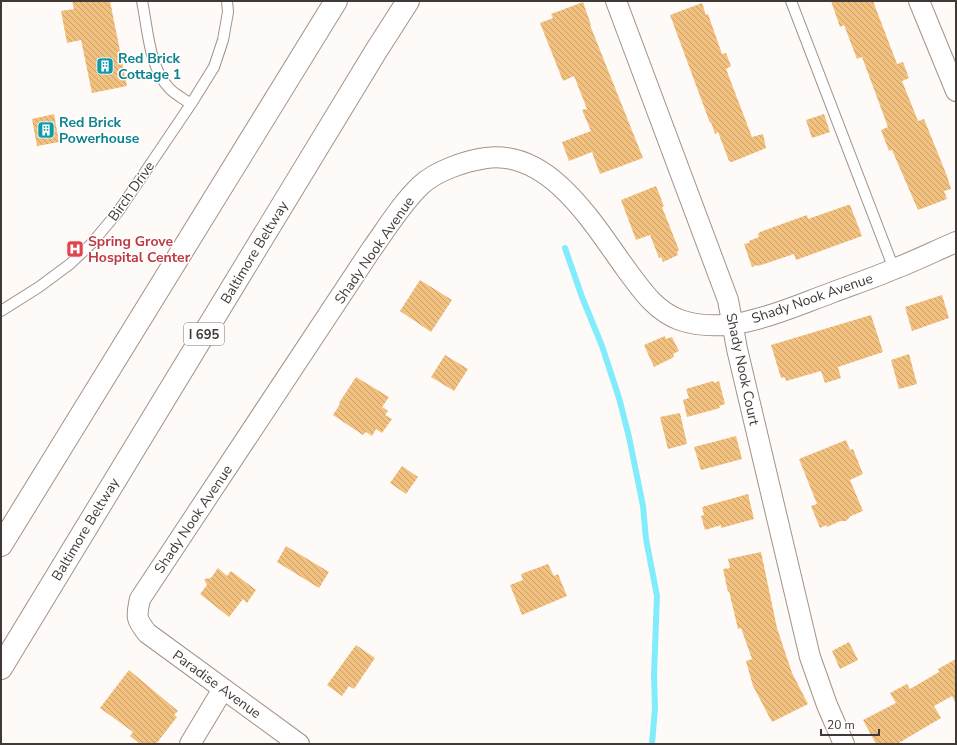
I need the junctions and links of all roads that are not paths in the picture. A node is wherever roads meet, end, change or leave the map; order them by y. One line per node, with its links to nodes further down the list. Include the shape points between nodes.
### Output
1 (142, 1): 9 (lane, via 158,73 171,90)
2 (227, 1): 9 (lane, Birch Drive, via 228,12 223,40 214,67)
3 (336, 1): 14 (highway)
4 (408, 1): 16 (highway, Baltimore Beltway / I 695)
5 (616, 1): 13 (street, Shady Nook Court, via 728,300)
6 (791, 1): 11 (lane)
7 (919, 1): 8 (street)
8 (956, 91)
9 (191, 104): 12 (lane, Birch Drive, via 118,212 91,244 70,264)
10 (956, 242): 11 (street, Shady Nook Avenue)
11 (894, 269): 13 (street, Shady Nook Avenue, via 763,318)
12 (1, 311)
13 (733, 324): 15 (street, Shady Nook Avenue, via 704,325 679,319 658,308 644,294 582,209 561,187 536,168 511,158 493,157 473,160 447,169 422,184 400,208 371,250 140,599 137,610); 20 (street, Shady Nook Court, via 810,657)
14 (1, 545)
15 (138, 622): 17 (street, Paradise Avenue, via 147,633)
16 (1, 668)
17 (223, 689): 18 (street); 19 (street, Paradise Avenue)
18 (190, 744)
19 (299, 744)
20 (844, 744)

